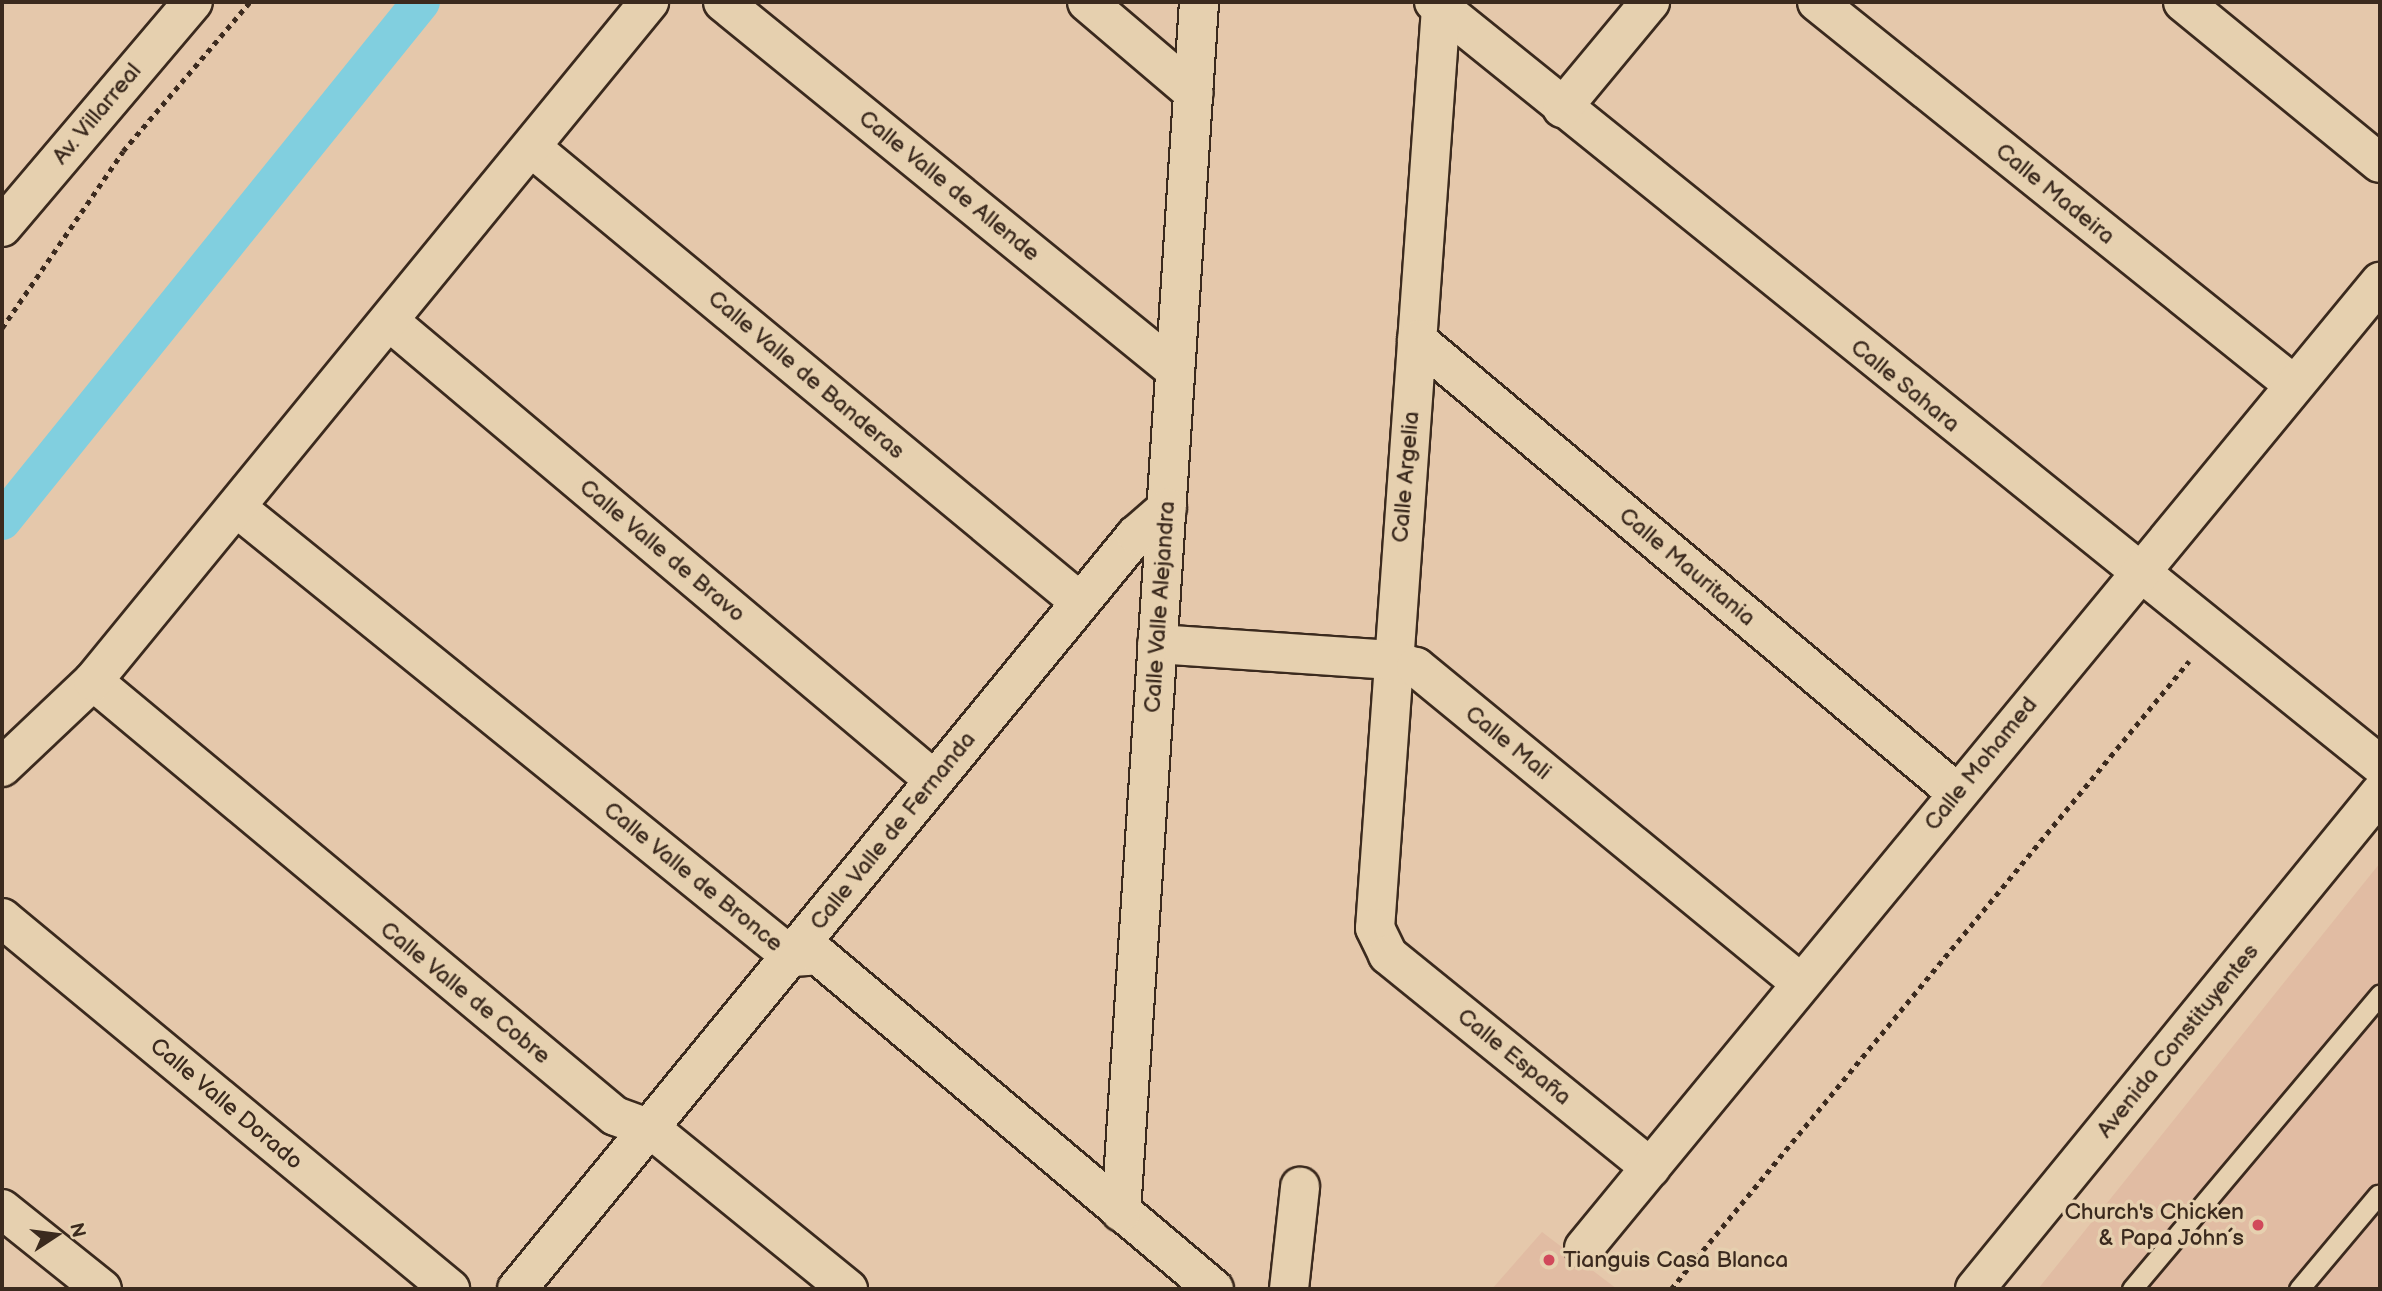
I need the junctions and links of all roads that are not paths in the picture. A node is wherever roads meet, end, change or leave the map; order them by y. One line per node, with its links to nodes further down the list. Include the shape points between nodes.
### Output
1 (193, 2): 14 (street, Av. Villarreal)
2 (649, 2): 12 (street)
3 (723, 2): 18 (street, Calle Valle de Allende)
4 (1087, 2): 10 (street)
5 (1199, 2): 10 (street, Calle Valle Alejandra)
6 (1650, 2): 11 (street)
7 (1817, 2): 19 (street, Calle Madeira)
8 (2183, 2): 13 (street)
9 (1437, 5): 11 (street, Calle Sahara); 17 (street, Calle Argelia)
10 (1194, 93): 18 (street, Calle Valle Alejandra)
11 (1562, 108): 22 (street, Calle Sahara)
12 (532, 148): 16 (street); 23 (street, Calle Valle de Banderas)
13 (2380, 163)
14 (2, 227)
15 (2380, 282): 19 (street, Calle Mohamed)
16 (389, 321): 20 (street); 29 (street, Calle Valle de Bravo)
17 (1417, 340): 25 (street, Calle Argelia); 30 (street, Calle Mauritania)
18 (1175, 370): 21 (street, Calle Valle Alejandra)
19 (2294, 385): 22 (street, Calle Mohamed)
20 (237, 508): 26 (street); 34 (street, Calle Valle de Bronce)
21 (1167, 508): 23 (street, Calle Valle de Fernanda, via 1136,535); 24 (street, Calle Valle Alejandra)
22 (2137, 573): 27 (street, Calle Sahara); 30 (street, Calle Mohamed)
23 (1080, 602): 29 (street, Calle Valle de Fernanda)
24 (1157, 644): 25 (street, Calle Mali); 42 (street, Calle Valle Alejandra)
25 (1391, 660): 33 (street, Calle Argelia, via 1375,928); 35 (street, Calle Mali, via 1416,667)
26 (93, 681): 28 (street); 37 (street, Calle Valle de Cobre, via 615,1116)
27 (2380, 765)
28 (2, 767)
29 (934, 780): 34 (street, Calle Valle de Fernanda)
30 (1957, 793): 35 (street, Calle Mohamed)
31 (2380, 793): 50 (street, Avenida Constituyentes)
32 (2, 918): 45 (street, Calle Valle Dorado)
33 (1379, 946): 38 (street, Calle España)
34 (792, 957): 37 (street, Calle Valle de Fernanda); 42 (street, Calle Valle de Bronce, via 818,955)
35 (1801, 983): 38 (street, Calle Mohamed)
36 (2380, 995): 51 (lane)
37 (651, 1129): 46 (street, Calle Valle de Fernanda); 47 (street, Calle Valle de Cobre)
38 (1651, 1168): 43 (street, Calle Mohamed)
39 (1300, 1187): 49 (street)
40 (2378, 1195): 52 (lane)
41 (2, 1209): 44 (street)
42 (1121, 1212): 48 (street, Calle Valle de Bronce)
43 (1584, 1248)
44 (102, 1289)
45 (450, 1289)
46 (517, 1289)
47 (848, 1289)
48 (1214, 1289)
49 (1289, 1289)
50 (1975, 1289)
51 (2132, 1289)
52 (2299, 1289)

